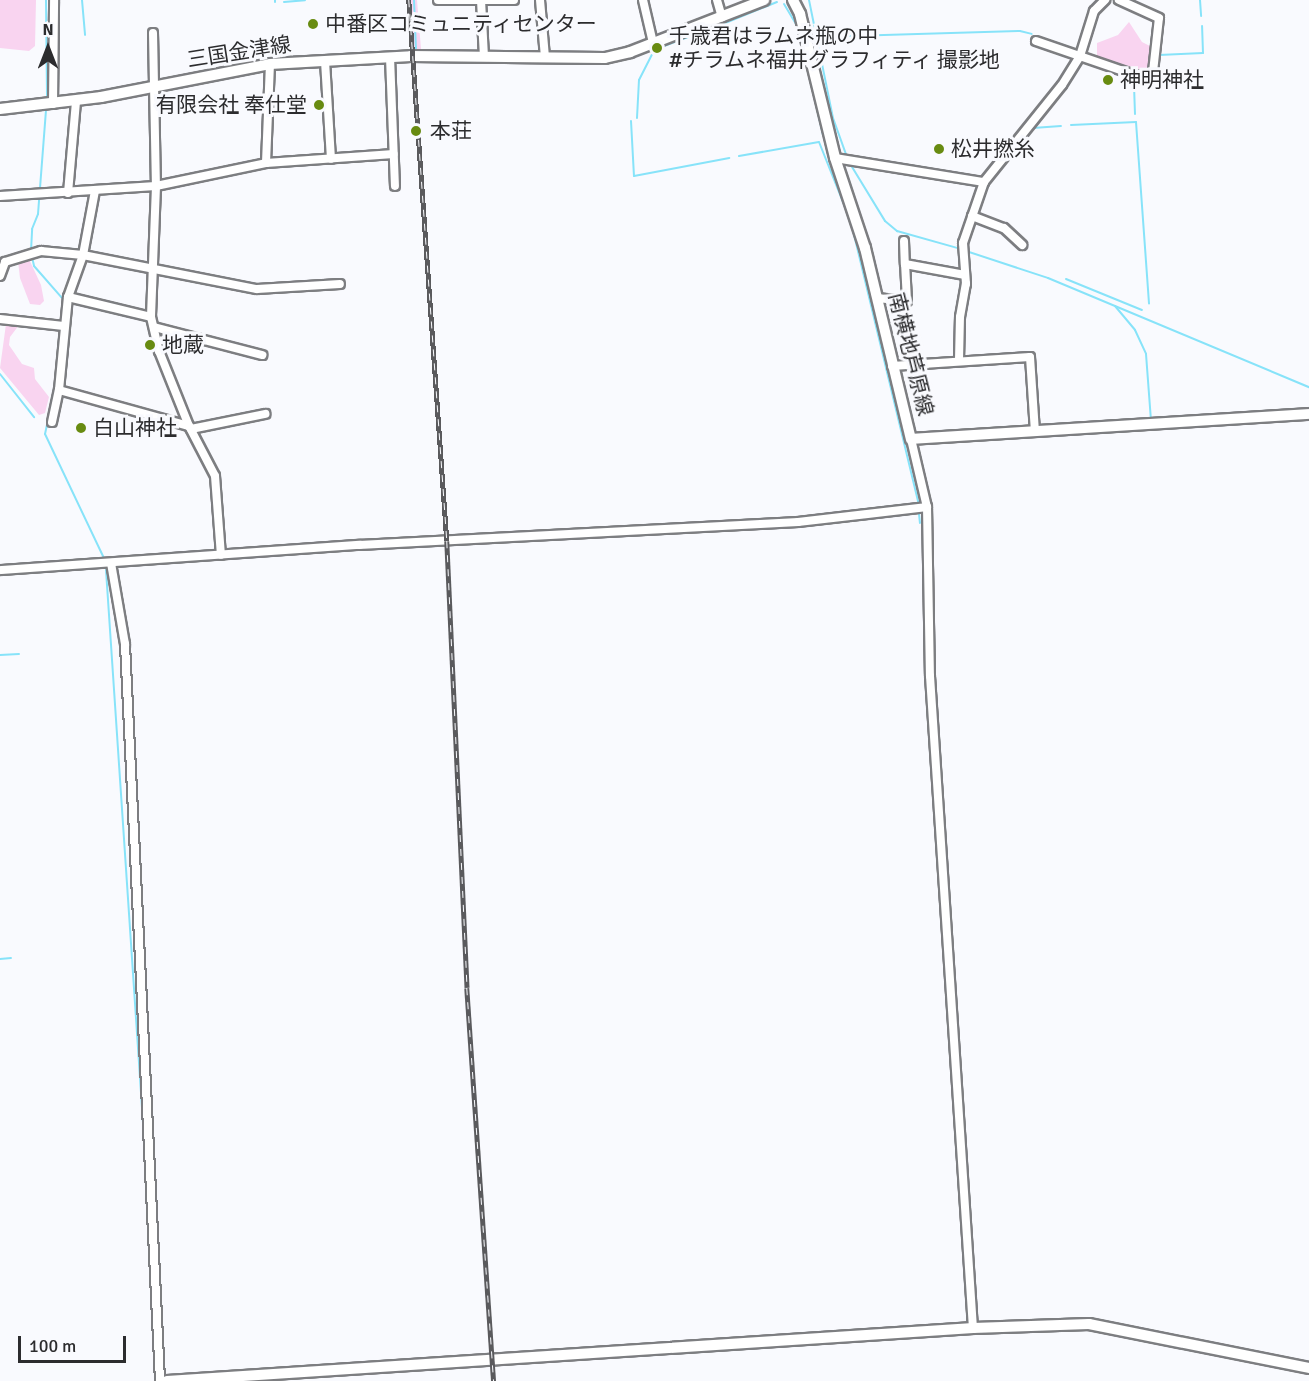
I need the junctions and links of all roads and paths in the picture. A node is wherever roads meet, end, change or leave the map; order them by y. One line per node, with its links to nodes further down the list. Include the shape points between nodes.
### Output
1 (54, 0): 24 (street)
2 (438, 0): 11 (street)
3 (514, 0): 11 (street)
4 (540, 0): 19 (street)
5 (643, 0): 15 (street)
6 (717, 0): 12 (street)
7 (764, 0): 12 (main road, 三国金津線)
8 (792, 0): 27 (main road, 南横地芦原線, via 800,14)
9 (1105, 0): 16 (street, via 1094,12)
10 (1119, 0): 16 (street, via 1159,18 1152,81)
11 (481, 1): 18 (street)
12 (722, 17): 15 (main road, 三国金津線)
13 (153, 33): 22 (street)
14 (1036, 41): 16 (street)
15 (653, 43): 19 (main road, 三国金津線, via 605,58)
16 (1080, 56): 30 (street, via 1062,85)
17 (390, 57): 18 (main road, 三国金津線); 20 (main road, 三国金津線); 26 (street)
18 (484, 57): 19 (main road, 三国金津線)
19 (545, 57)
20 (325, 61): 21 (main road, 三国金津線); 28 (street)
21 (270, 64): 22 (main road, 三国金津線); 29 (street)
22 (155, 87): 23 (main road, 三国金津線); 31 (street)
23 (76, 101): 24 (main road, 三国金津線); 34 (street)
24 (48, 104): 25 (main road, 三国金津線)
25 (0, 109)
26 (394, 154): 28 (street); 32 (street)
27 (835, 158): 30 (street); 47 (main road, 南横地芦原線, via 849,190)
28 (331, 159): 29 (street)
29 (266, 163): 31 (street)
30 (984, 182): 36 (street)
31 (156, 186): 33 (street); 42 (street)
32 (395, 186)
33 (95, 192): 34 (street); 39 (street)
34 (68, 193): 35 (street)
35 (0, 196)
36 (972, 216): 38 (street, via 1004,228); 43 (street, via 963,243)
37 (904, 241): 40 (street)
38 (1023, 245)
39 (83, 255): 41 (street, via 41,251); 42 (street); 46 (street)
40 (905, 264): 43 (street); 47 (street, via 907,301)
41 (1, 266): 44 (street)
42 (152, 269): 45 (street, via 257,289); 48 (street)
43 (965, 275): 53 (street)
44 (0, 276)
45 (340, 284)
46 (68, 297): 48 (street); 50 (street)
47 (877, 298): 54 (main road, 南横地芦原線)
48 (151, 317): 51 (street)
49 (0, 319): 50 (street)
50 (61, 326): 55 (street)
51 (154, 327): 52 (street); 59 (street, via 159,351)
52 (262, 355)
53 (960, 360): 54 (street); 60 (street, via 1030,357)
54 (892, 366): 61 (main road, 南横地芦原線)
55 (59, 390): 58 (street); 59 (street)
56 (265, 414): 59 (street)
57 (1309, 414): 60 (main road, 南横地芦原線)
58 (52, 422)
59 (190, 428): 63 (street, via 214,476)
60 (1035, 432): 61 (main road, 南横地芦原線)
61 (911, 439): 62 (street)
62 (927, 507): 63 (street, via 798,522); 66 (street, via 930,676)
63 (221, 555): 64 (street)
64 (111, 563): 65 (street); 68 (street, via 125,644)
65 (0, 570)
66 (973, 1328): 67 (main road, via 1089,1324); 69 (main road)
67 (1309, 1368)
68 (160, 1381)
69 (167, 1381)

